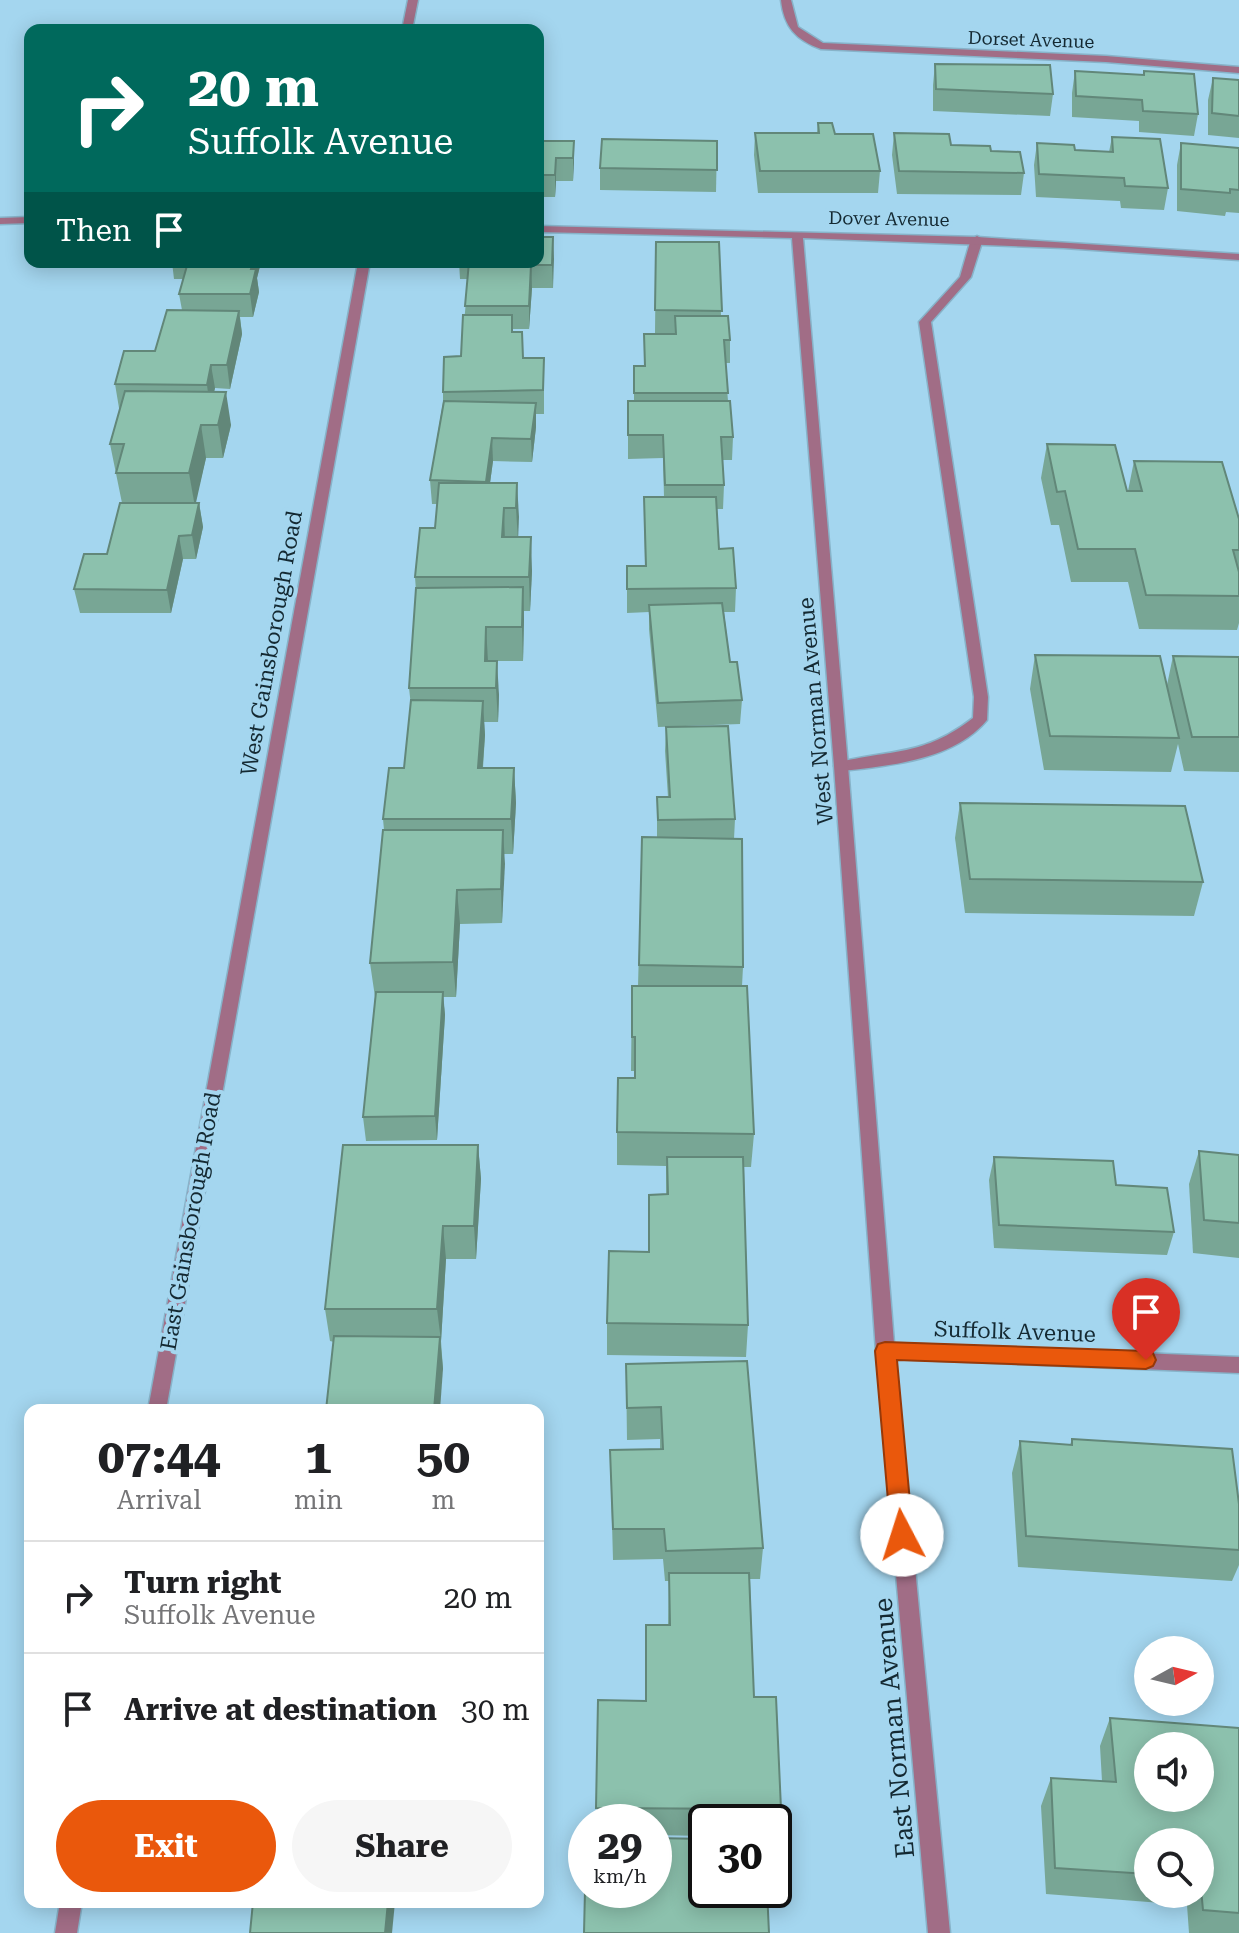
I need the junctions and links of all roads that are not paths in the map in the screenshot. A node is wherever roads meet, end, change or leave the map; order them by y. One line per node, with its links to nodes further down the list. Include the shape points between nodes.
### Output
1 (413, 0): 3 (street)
2 (786, 0): 4 (street, Dorset Avenue, via 787,23 821,46)
3 (408, 24)
4 (1239, 70)
5 (24, 220): 6 (street)
6 (0, 221)
7 (544, 229): 8 (street, Dover Avenue)
8 (797, 235): 9 (street, Dover Avenue); 12 (street, West Norman Avenue)
9 (977, 239): 10 (street, Dover Avenue); 12 (street, via 966,280 925,322 981,697 980,720 962,737 893,761)
10 (1239, 257)
11 (363, 268): 13 (street, West Gainsborough Road)
12 (841, 766): 14 (street, West Norman Avenue)
13 (223, 1032): 17 (street, East Gainsborough Road)
14 (873, 1182): 15 (street, East Norman Avenue)
15 (885, 1351): 16 (street, Suffolk Avenue); 20 (street, East Norman Avenue)
16 (1239, 1365)
17 (158, 1404)
18 (70, 1908): 19 (street)
19 (66, 1933)
20 (939, 1933)

